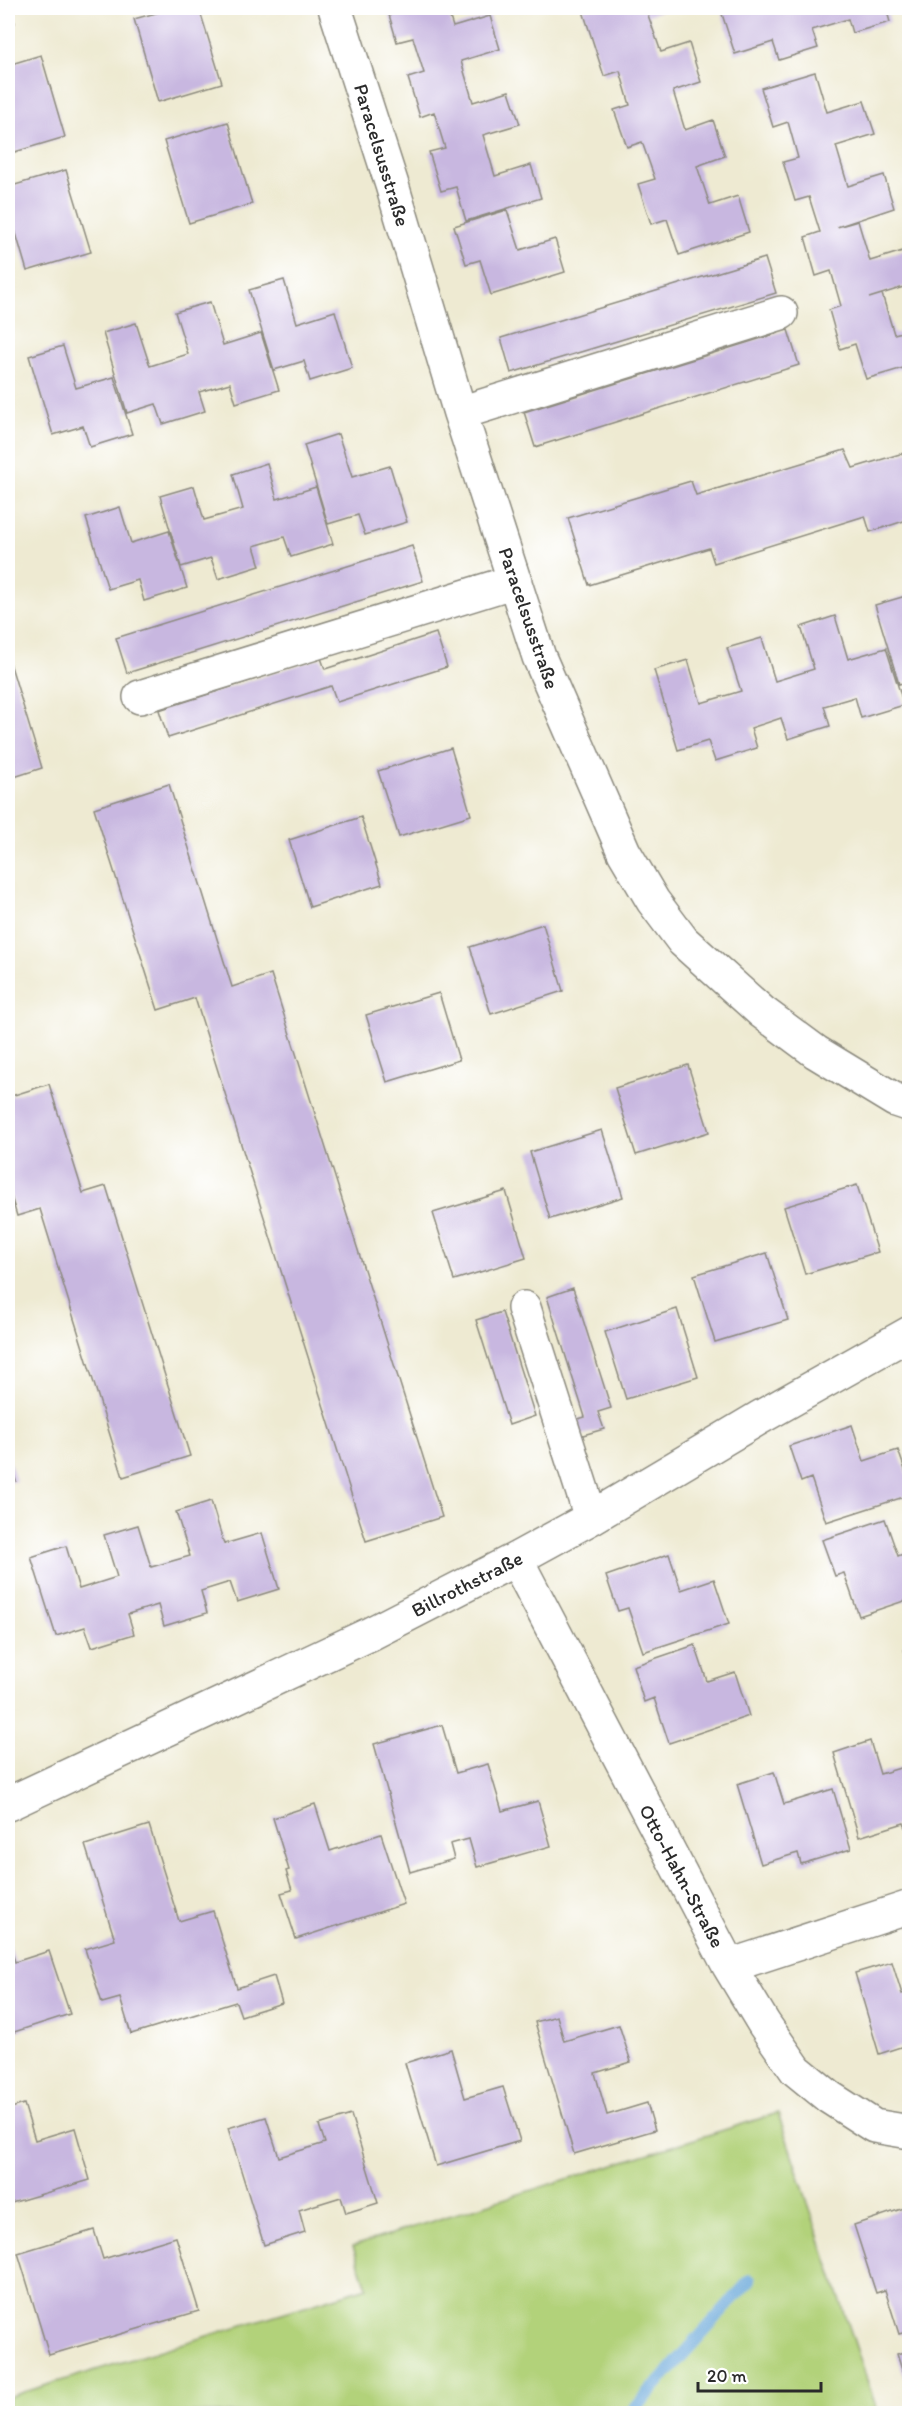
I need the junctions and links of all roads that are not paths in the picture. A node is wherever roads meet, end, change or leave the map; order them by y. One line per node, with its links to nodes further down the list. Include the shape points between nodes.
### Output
1 (335, 8): 3 (street, Paracelsusstraße)
2 (781, 313): 3 (street)
3 (460, 413): 4 (street, Paracelsusstraße)
4 (514, 581): 5 (street); 6 (street, Paracelsusstraße, via 539,657 614,830 653,901 683,941 762,1012 816,1052)
5 (140, 697)
6 (909, 1105)
7 (524, 1308): 9 (street)
8 (909, 1333): 9 (street, Billrothstraße)
9 (591, 1518): 10 (street, Billrothstraße)
10 (516, 1559): 11 (street, Billrothstraße, via 370,1634); 13 (street, Otto-Hahn-Straße)
11 (8, 1804)
12 (909, 1907): 13 (street)
13 (729, 1966): 14 (street, Otto-Hahn-Straße, via 796,2070 874,2126)
14 (909, 2132)

